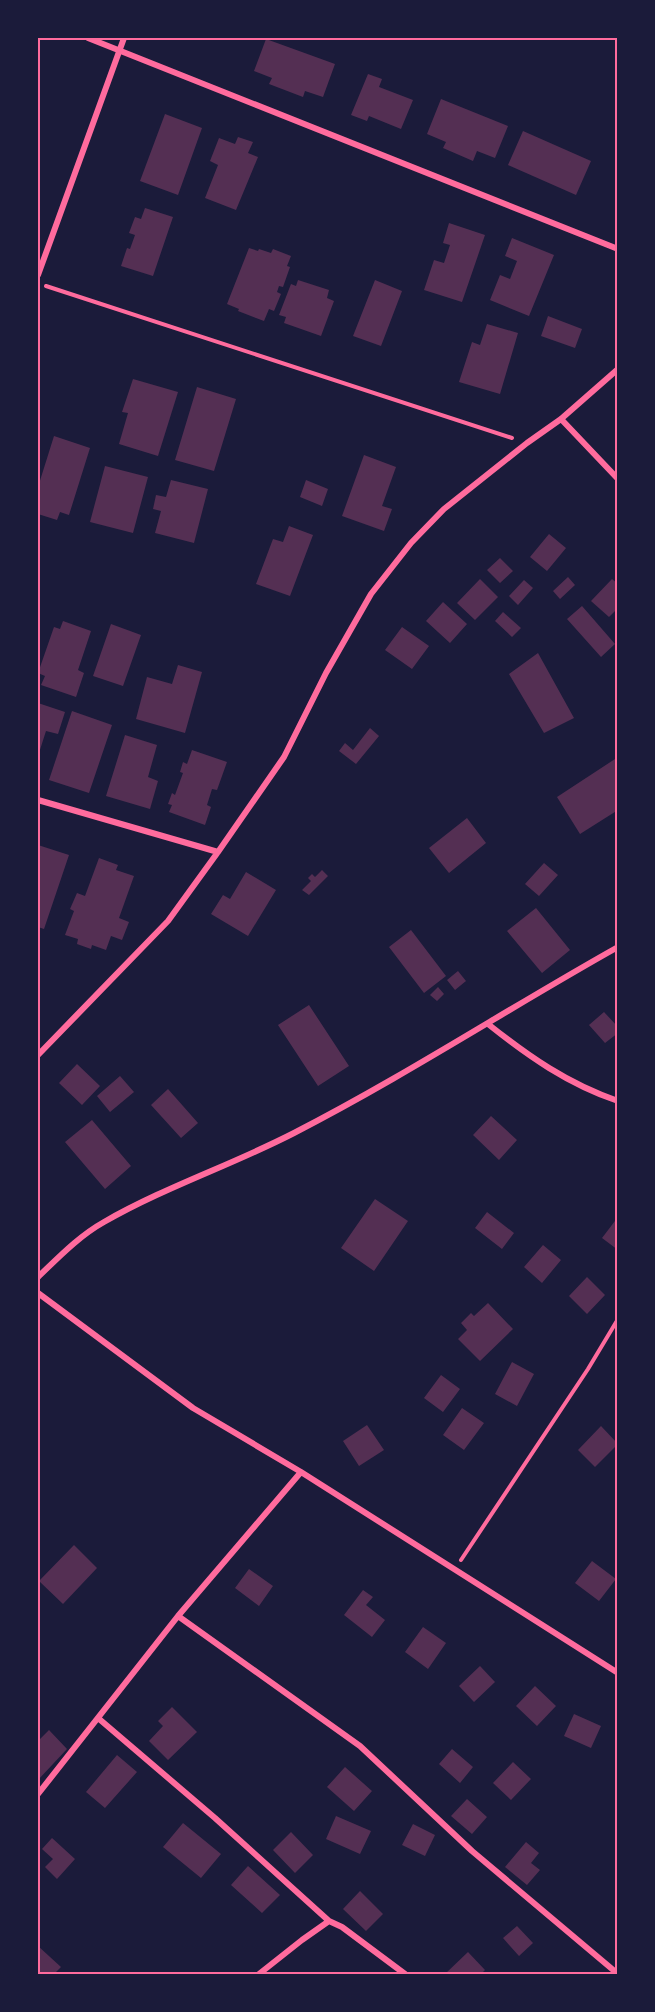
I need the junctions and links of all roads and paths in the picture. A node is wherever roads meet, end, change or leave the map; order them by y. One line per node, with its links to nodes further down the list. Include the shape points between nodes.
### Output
1 (88, 38): 3 (street)
2 (124, 38): 3 (street)
3 (119, 50): 4 (street); 5 (street)
4 (618, 249)
5 (38, 275)
6 (38, 284): 9 (path)
7 (618, 369): 8 (street)
8 (561, 419): 9 (street); 10 (street)
9 (527, 443): 12 (street, via 444,509 371,594 284,757)
10 (618, 478)
11 (38, 800): 12 (street)
12 (218, 852): 15 (street, via 168,921)
13 (618, 946): 14 (street)
14 (488, 1024): 16 (street, via 561,1076); 17 (street, via 294,1133 102,1223)
15 (38, 1054)
16 (618, 1101)
17 (38, 1276)
18 (38, 1293): 20 (street, via 193,1408)
19 (618, 1319): 21 (path)
20 (300, 1472): 21 (street); 22 (street)
21 (455, 1569): 23 (street)
22 (178, 1616): 24 (street); 29 (street, via 360,1746 472,1851)
23 (618, 1673)
24 (98, 1718): 25 (street); 26 (street)
25 (38, 1794)
26 (329, 1922): 27 (street); 28 (street)
27 (259, 1974)
28 (405, 1974)
29 (618, 1974)

